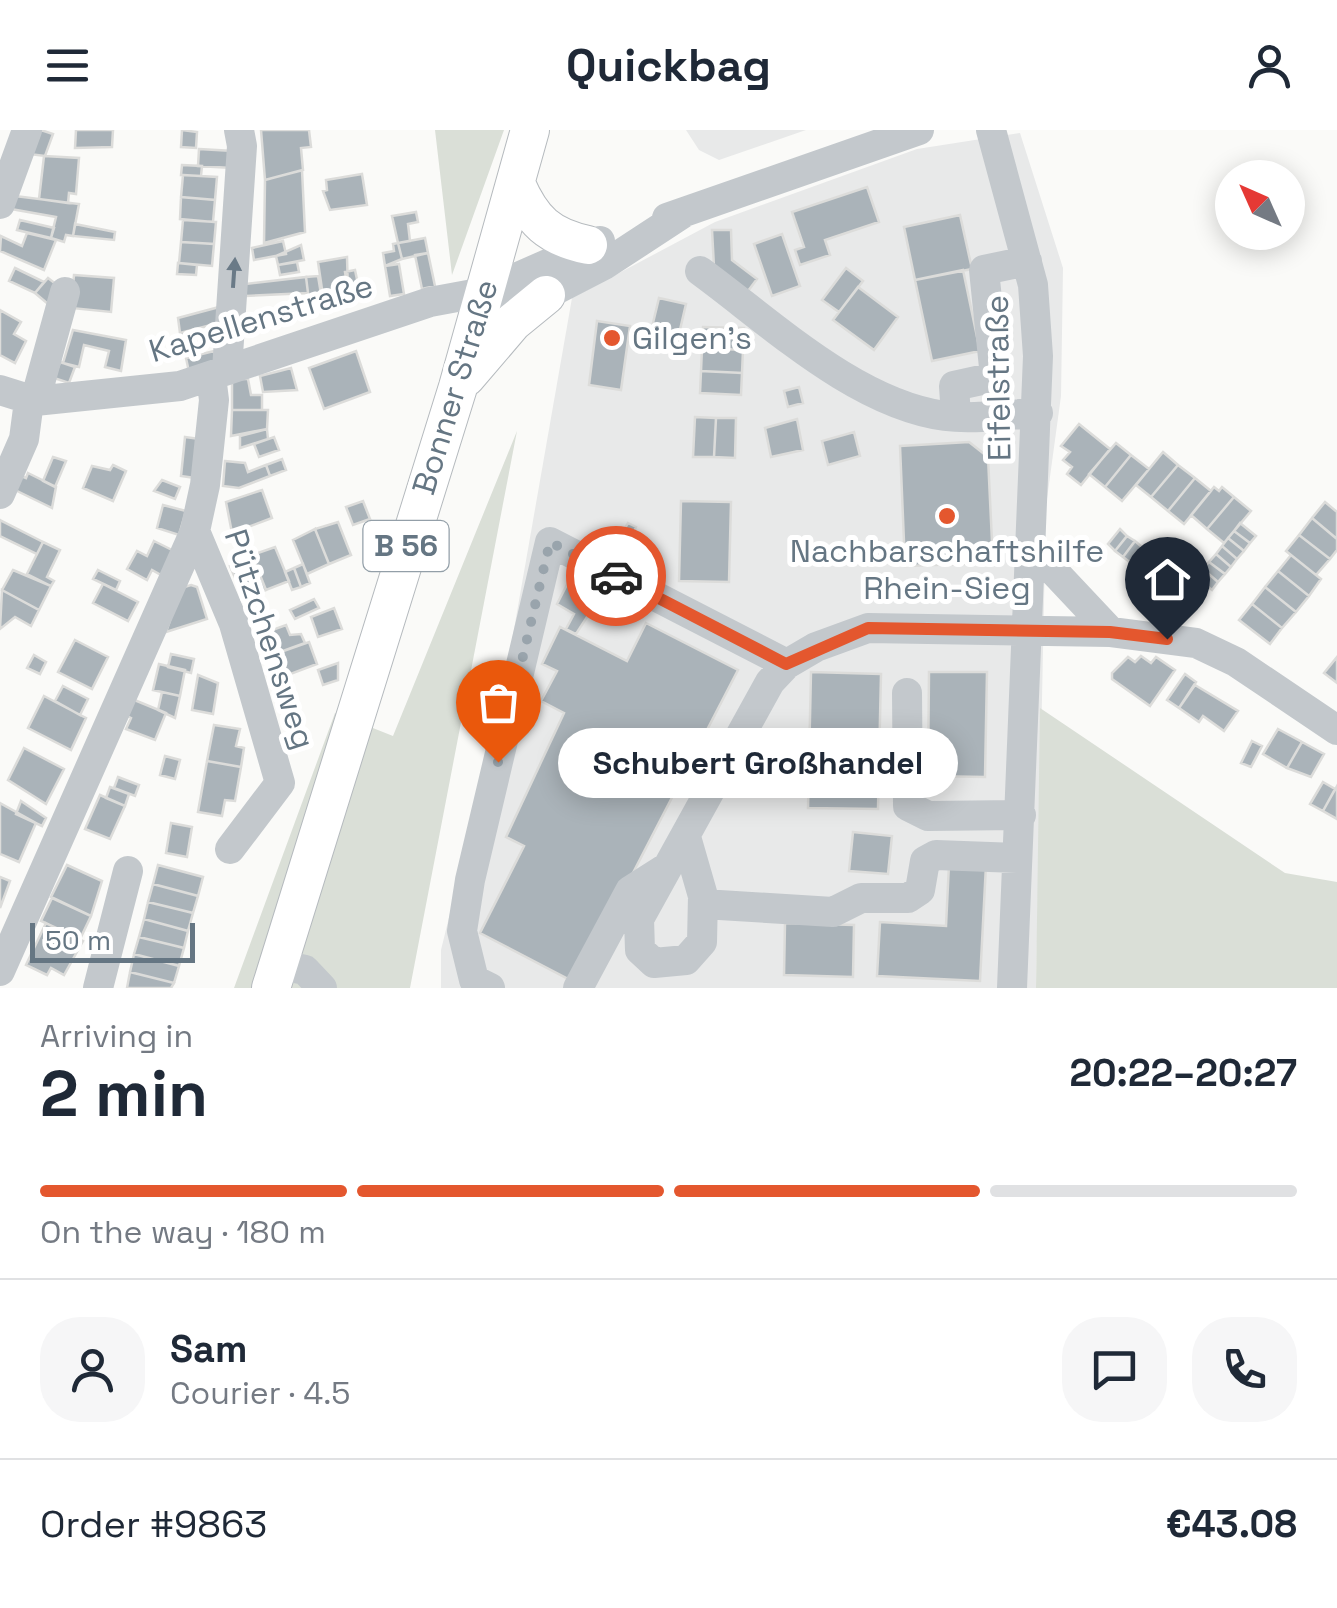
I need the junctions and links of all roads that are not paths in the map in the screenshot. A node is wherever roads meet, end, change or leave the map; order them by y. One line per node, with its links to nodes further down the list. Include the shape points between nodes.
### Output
1 (27, 130): 7 (street)
2 (239, 130): 15 (street, Pützchensweg, one-way to 2)
3 (530, 130): 6 (main road, Bonner Straße / B 56)
4 (919, 130): 8 (street)
5 (991, 130): 10 (street, Eifelstraße)
6 (516, 184): 9 (main road, via 546,231); 13 (main road, Bonner Straße / B 56)
7 (0, 204)
8 (685, 212): 9 (street); 14 (street)
9 (588, 245): 13 (street)
10 (1028, 261): 19 (street, Eifelstraße); 20 (street, via 984,270 995,377 954,386)
11 (700, 271): 20 (street, via 858,386 895,403)
12 (66, 292): 18 (street)
13 (484, 292): 14 (street); 15 (street, Kapellenstraße, via 430,302); 16 (main road, Bonner Straße / B 56)
14 (546, 294): 16 (main road, via 512,322)
15 (219, 373): 18 (street, Kapellenstraße, via 180,386); 22 (street, Pützchensweg)
16 (458, 387): 37 (main road, Bonner Straße / B 56)
17 (0, 390): 18 (street, Kapellenstraße)
18 (32, 401): 21 (street, via 24,440)
19 (1038, 413): 20 (street); 23 (street, Eifelstraße)
20 (956, 416)
21 (0, 494)
22 (195, 531): 31 (street, Pützchensweg, via 234,624 280,783); 36 (street)
23 (1031, 547): 24 (street, Eifelstraße); 25 (street)
24 (1029, 630): 25 (street); 26 (street, via 868,628); 29 (street, Eifelstraße)
25 (1110, 632): 28 (street, via 1196,643)
26 (786, 664): 30 (street); 40 (street, via 550,542 462,931 474,980)
27 (908, 694): 29 (street, via 908,806 928,816)
28 (1337, 730)
29 (1021, 815): 32 (street, Eifelstraße)
30 (686, 838): 33 (street); 35 (street)
31 (230, 850)
32 (1018, 858): 35 (street, via 936,855 926,861 920,890 908,898 861,898 833,912); 42 (street, Eifelstraße)
33 (670, 865): 35 (street, via 639,920 640,950 654,963 686,960 702,942); 41 (street, via 630,892)
34 (128, 871): 38 (street)
35 (703, 904)
36 (0, 970)
37 (274, 976): 39 (street, via 305,970)
38 (98, 988)
39 (322, 988)
40 (490, 988)
41 (578, 988)
42 (1012, 988)

